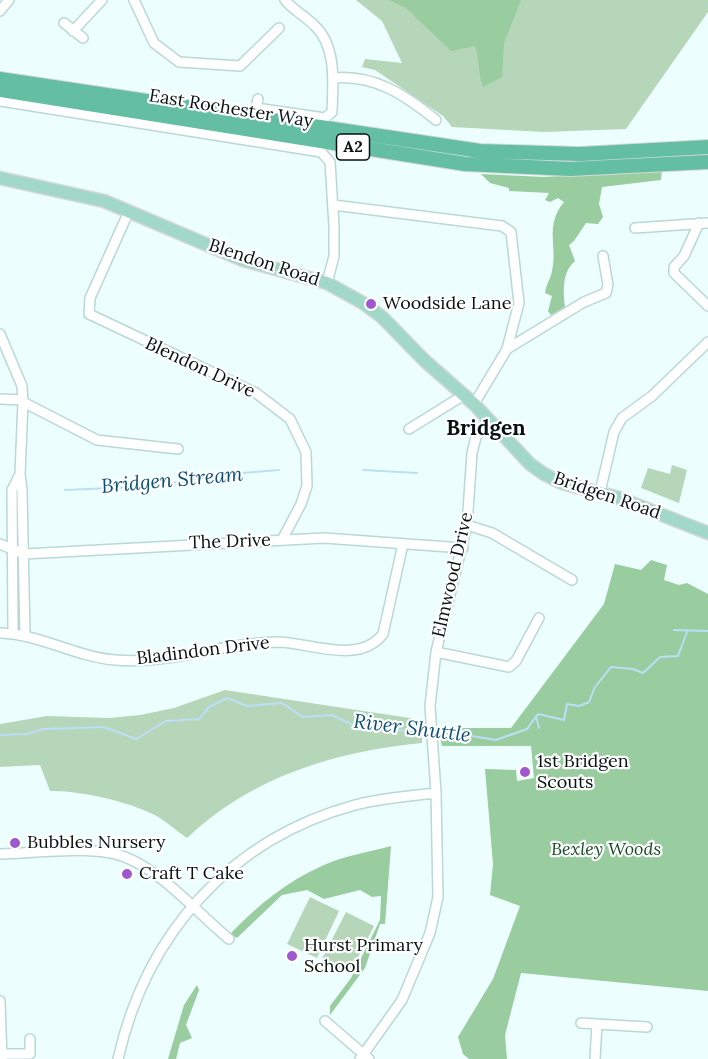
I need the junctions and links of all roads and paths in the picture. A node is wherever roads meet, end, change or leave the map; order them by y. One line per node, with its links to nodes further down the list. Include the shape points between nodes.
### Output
1 (9, 0): 5 (street)
2 (102, 0): 8 (street)
3 (134, 0): 7 (street, via 154,43 180,62 240,66)
4 (285, 0): 11 (street, via 326,41)
5 (0, 11)
6 (64, 23): 8 (street)
7 (279, 28)
8 (73, 31): 9 (street)
9 (83, 38)
10 (0, 73): 14 (highway, via 91,88)
11 (333, 78): 15 (street, via 332,112 325,118 256,108); 17 (street, via 350,76 382,84)
12 (0, 79): 14 (highway, A2)
13 (0, 90): 19 (highway, East Rochester Way / A2, via 465,164 570,169)
14 (121, 98): 18 (highway, East Rochester Way / A2, via 480,151 580,154)
15 (258, 99)
16 (0, 101): 21 (street, via 321,152 330,162)
17 (436, 120)
18 (708, 147)
19 (708, 162)
20 (0, 178): 22 (main road, Blendon Road, via 81,195)
21 (333, 205): 26 (street, via 334,256); 30 (street, via 507,229 513,241 519,296)
22 (129, 211): 26 (main road, Blendon Road, via 243,260); 42 (street, Blendon Drive, via 90,298 89,314 256,393 290,419 303,441 308,475 305,494)
23 (703, 223): 24 (street); 27 (street, via 674,267 674,273)
24 (635, 228)
25 (603, 256): 30 (street, via 606,292)
26 (327, 283): 31 (main road, Blendon Road, via 374,310)
27 (708, 306)
28 (0, 334): 33 (street, via 22,386)
29 (708, 342): 39 (street, via 652,396 622,418 614,432)
30 (507, 349): 34 (street)
31 (464, 395): 34 (main road, Blendon Road); 36 (street)
32 (0, 399): 33 (street)
33 (23, 401): 37 (street, via 97,440); 38 (street)
34 (474, 404): 35 (main road, Blendon Road)
35 (488, 420): 39 (main road, Bridgen Road, via 543,474); 40 (street, Elmwood Drive, via 476,437 472,453)
36 (409, 429)
37 (178, 449)
38 (20, 474): 46 (street, via 12,490); 47 (street)
39 (600, 492): 41 (main road, Bridgen Road)
40 (467, 525): 45 (street, Elmwood Drive); 48 (street, via 492,533)
41 (708, 533)
42 (282, 540): 44 (street, The Drive, via 344,539); 47 (street, The Drive)
43 (0, 544): 46 (street, The Drive)
44 (403, 544): 45 (street, The Drive); 52 (street, Bladindon Drive, via 383,634 357,650 261,642 181,656 119,661)
45 (463, 548): 53 (street, Elmwood Drive)
46 (13, 551): 47 (street, The Drive); 51 (street)
47 (24, 554): 52 (street)
48 (572, 580)
49 (539, 618): 53 (street, via 510,667)
50 (0, 633): 51 (street, Bladindon Drive)
51 (13, 633): 52 (street, Bladindon Drive)
52 (25, 634)
53 (436, 651): 54 (street, Elmwood Drive, via 430,719)
54 (436, 793): 56 (street, via 356,805 316,818 273,838 232,867); 65 (street, Elmwood Drive, via 438,897 430,933 402,1000)
55 (0, 854): 56 (street, via 112,853 151,873)
56 (191, 906): 57 (street); 66 (street, via 168,937 137,993)
57 (229, 939)
58 (0, 1001): 64 (street)
59 (325, 1021): 65 (street)
60 (581, 1023): 61 (street)
61 (597, 1024): 62 (street); 67 (street)
62 (647, 1027)
63 (30, 1039): 64 (street, via 30,1054)
64 (2, 1057)
65 (364, 1058)
66 (118, 1059)
67 (595, 1059)

